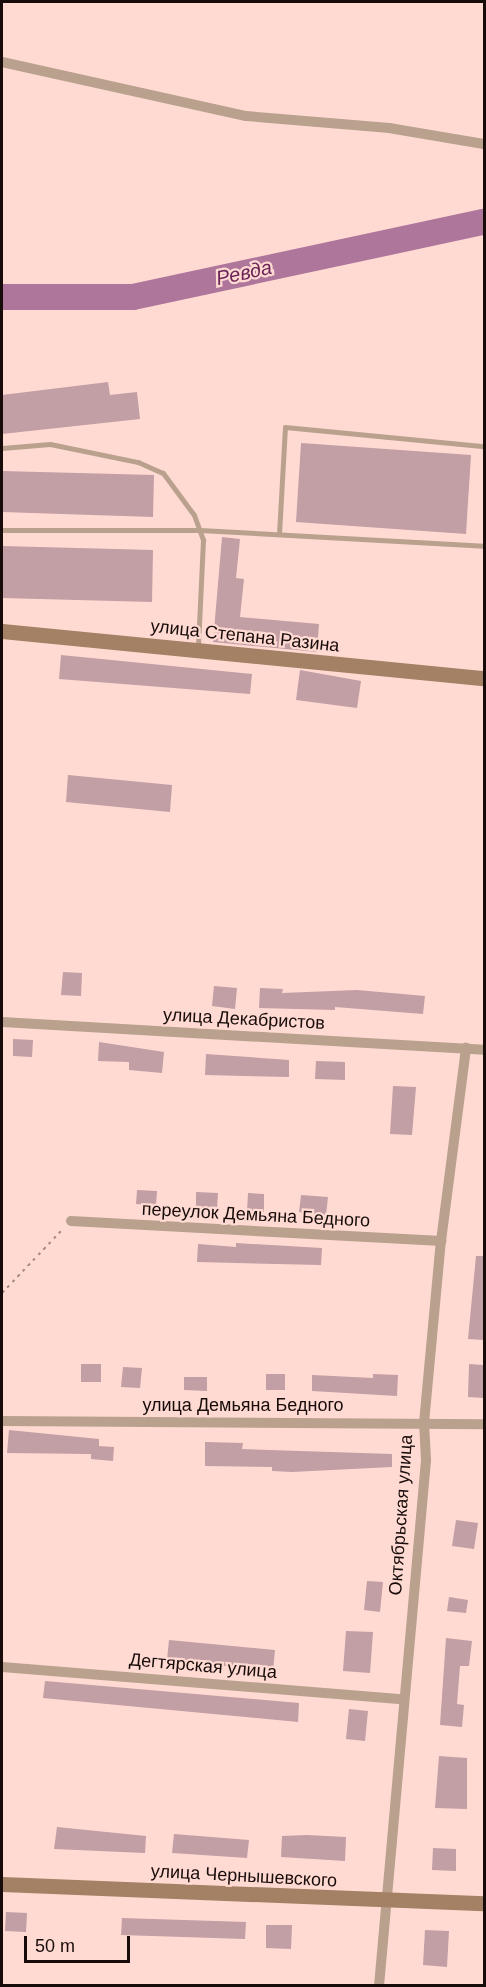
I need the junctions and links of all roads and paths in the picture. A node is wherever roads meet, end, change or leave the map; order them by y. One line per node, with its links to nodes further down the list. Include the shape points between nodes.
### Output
1 (2, 62): 2 (street, via 246,116 398,129)
2 (484, 144)
3 (484, 446): 7 (lane, via 285,427)
4 (2, 448): 6 (lane, via 50,444 152,466 173,485)
5 (2, 530): 6 (lane)
6 (200, 530): 7 (lane); 10 (lane, via 204,554)
7 (279, 534): 8 (lane)
8 (484, 546)
9 (2, 631): 10 (street, улица Степана Разина)
10 (197, 651): 11 (street, улица Степана Разина)
11 (484, 678)
12 (2, 1022): 13 (street, улица Декабристов)
13 (466, 1048): 14 (street, улица Декабристов); 16 (street, Октябрьская улица)
14 (484, 1050)
15 (71, 1221): 16 (street, переулок Демьяна Бедного); 17 (path)
16 (441, 1241): 19 (street, Октябрьская улица)
17 (2, 1293)
18 (2, 1421): 19 (street, улица Демьяна Бедного)
19 (424, 1422): 20 (street, улица Демьяна Бедного); 22 (street, Октябрьская улица, via 426,1460)
20 (484, 1424)
21 (2, 1666): 22 (street, Дегтярская улица)
22 (402, 1699): 24 (street, Октябрьская улица)
23 (2, 1884): 24 (street, улица Чернышевского)
24 (385, 1902): 25 (street, улица Чернышевского); 26 (street, Октябрьская улица)
25 (484, 1904)
26 (379, 1986)

